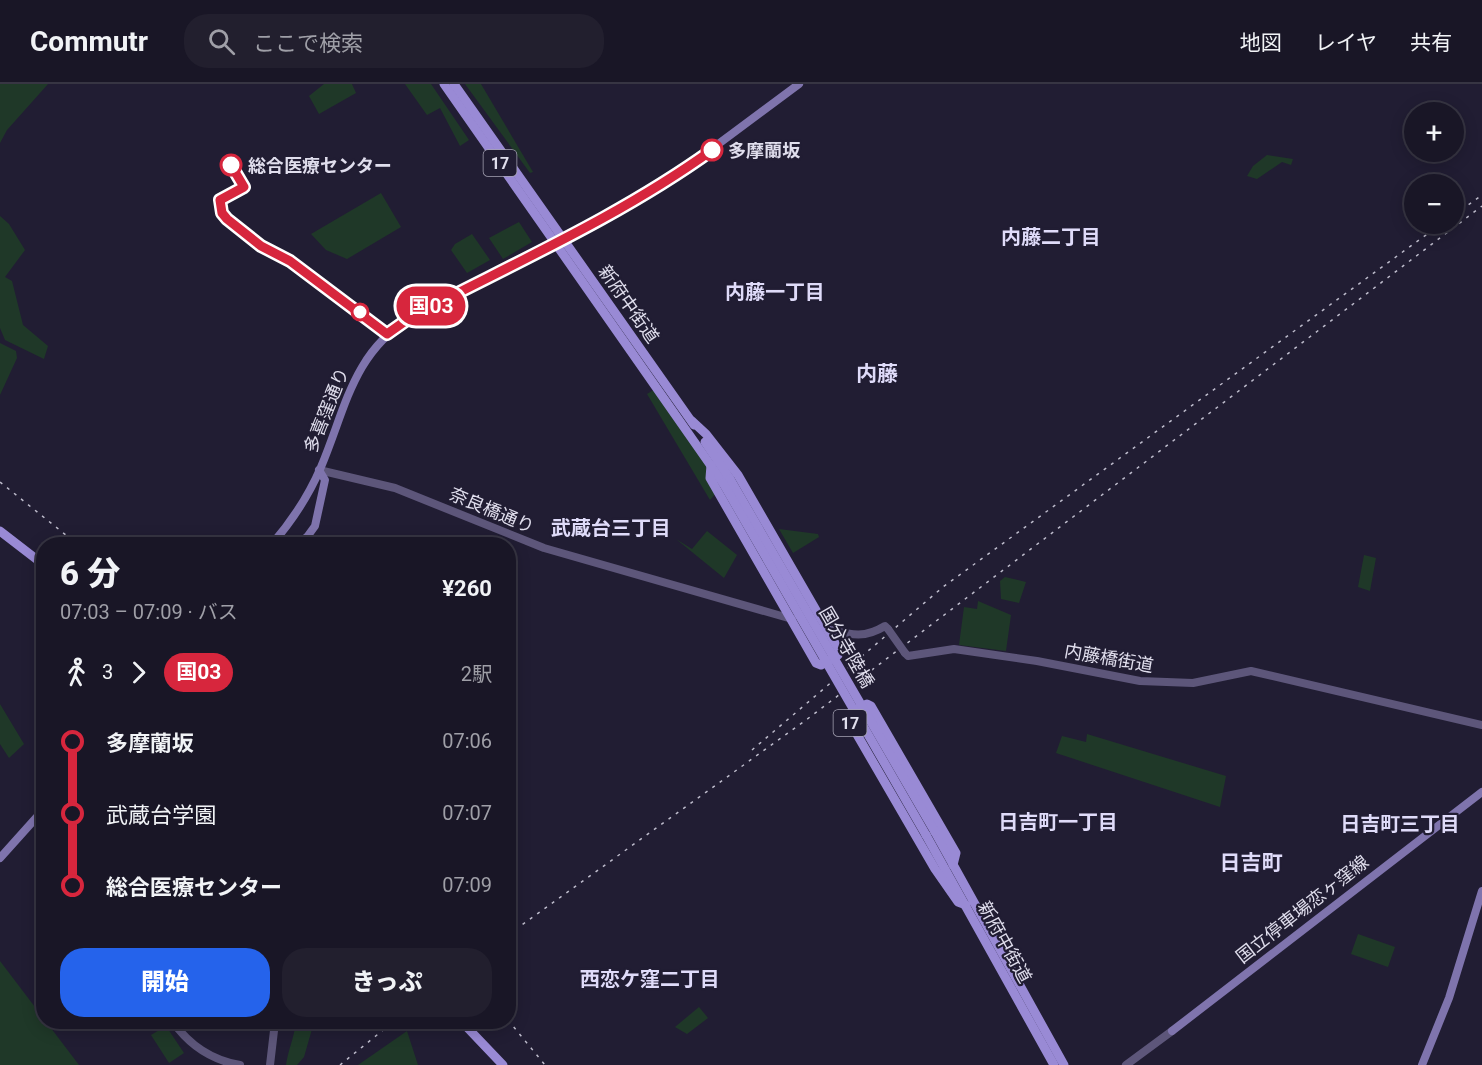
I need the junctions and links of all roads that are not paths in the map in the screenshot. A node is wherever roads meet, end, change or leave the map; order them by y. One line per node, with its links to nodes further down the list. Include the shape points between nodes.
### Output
1 (444, 84): 5 (main road, 新府中街道 / 17)
2 (454, 84): 5 (main road, 新府中街道 / 17)
3 (799, 84): 5 (main road, 多喜窪通り, via 682,171)
4 (227, 219): 6 (street)
5 (559, 240): 6 (main road, 多喜窪通り, via 411,317); 7 (main road, 新府中街道 / 17); 8 (main road, 新府中街道 / 17)
6 (387, 334): 9 (main road, 多喜窪通り, via 359,368)
7 (692, 421): 10 (main road, 新府中街道 / 17); 16 (main road, 17, via 734,469)
8 (711, 465): 10 (main road, 新府中街道 / 17); 15 (main road, 17, via 710,478)
9 (320, 470): 12 (main road, 多喜窪通り); 13 (main road, via 325,480 315,526); 15 (street, 奈良橋通り, via 395,488 544,548)
10 (727, 481): 20 (main road, 国分寺陸橋 / 17, bridge)
11 (0, 531): 14 (main road)
12 (278, 537)
13 (307, 537)
14 (36, 559)
15 (792, 619): 16 (street); 16 (main road, 17, via 819,665 839,653)
16 (826, 628): 17 (street, 内藤橋街道, bridge, via 860,636 885,626 908,656 954,650 1140,681 1193,683 1251,671)
17 (1482, 725)
18 (1482, 792): 30 (main road, 国立停車場恋ヶ窪線)
19 (36, 818): 21 (main road)
20 (931, 834): 22 (main road, 新府中街道 / 17); 24 (main road, 新府中街道 / 17)
21 (0, 858)
22 (953, 865): 24 (main road, 17, via 956,856 950,841 871,706 867,704 849,714 848,719 935,869 958,902); 25 (main road, 新府中街道 / 17)
23 (1482, 891): 39 (main road, via 1449,998)
24 (966, 905): 26 (main road, 新府中街道 / 17)
25 (1016, 979): 36 (main road, 新府中街道 / 17); 37 (main road, 新府中街道 / 17)
26 (1033, 1028): 34 (main road, via 1031,1038); 35 (main road, 新府中街道 / 17)
27 (179, 1029): 31 (street, via 201,1050)
28 (274, 1029): 32 (street)
29 (469, 1029): 33 (main road)
30 (1172, 1031): 38 (street)
31 (240, 1065)
32 (270, 1065)
33 (503, 1065)
34 (1046, 1065)
35 (1053, 1065)
36 (1058, 1065)
37 (1065, 1065)
38 (1126, 1065)
39 (1422, 1065)

